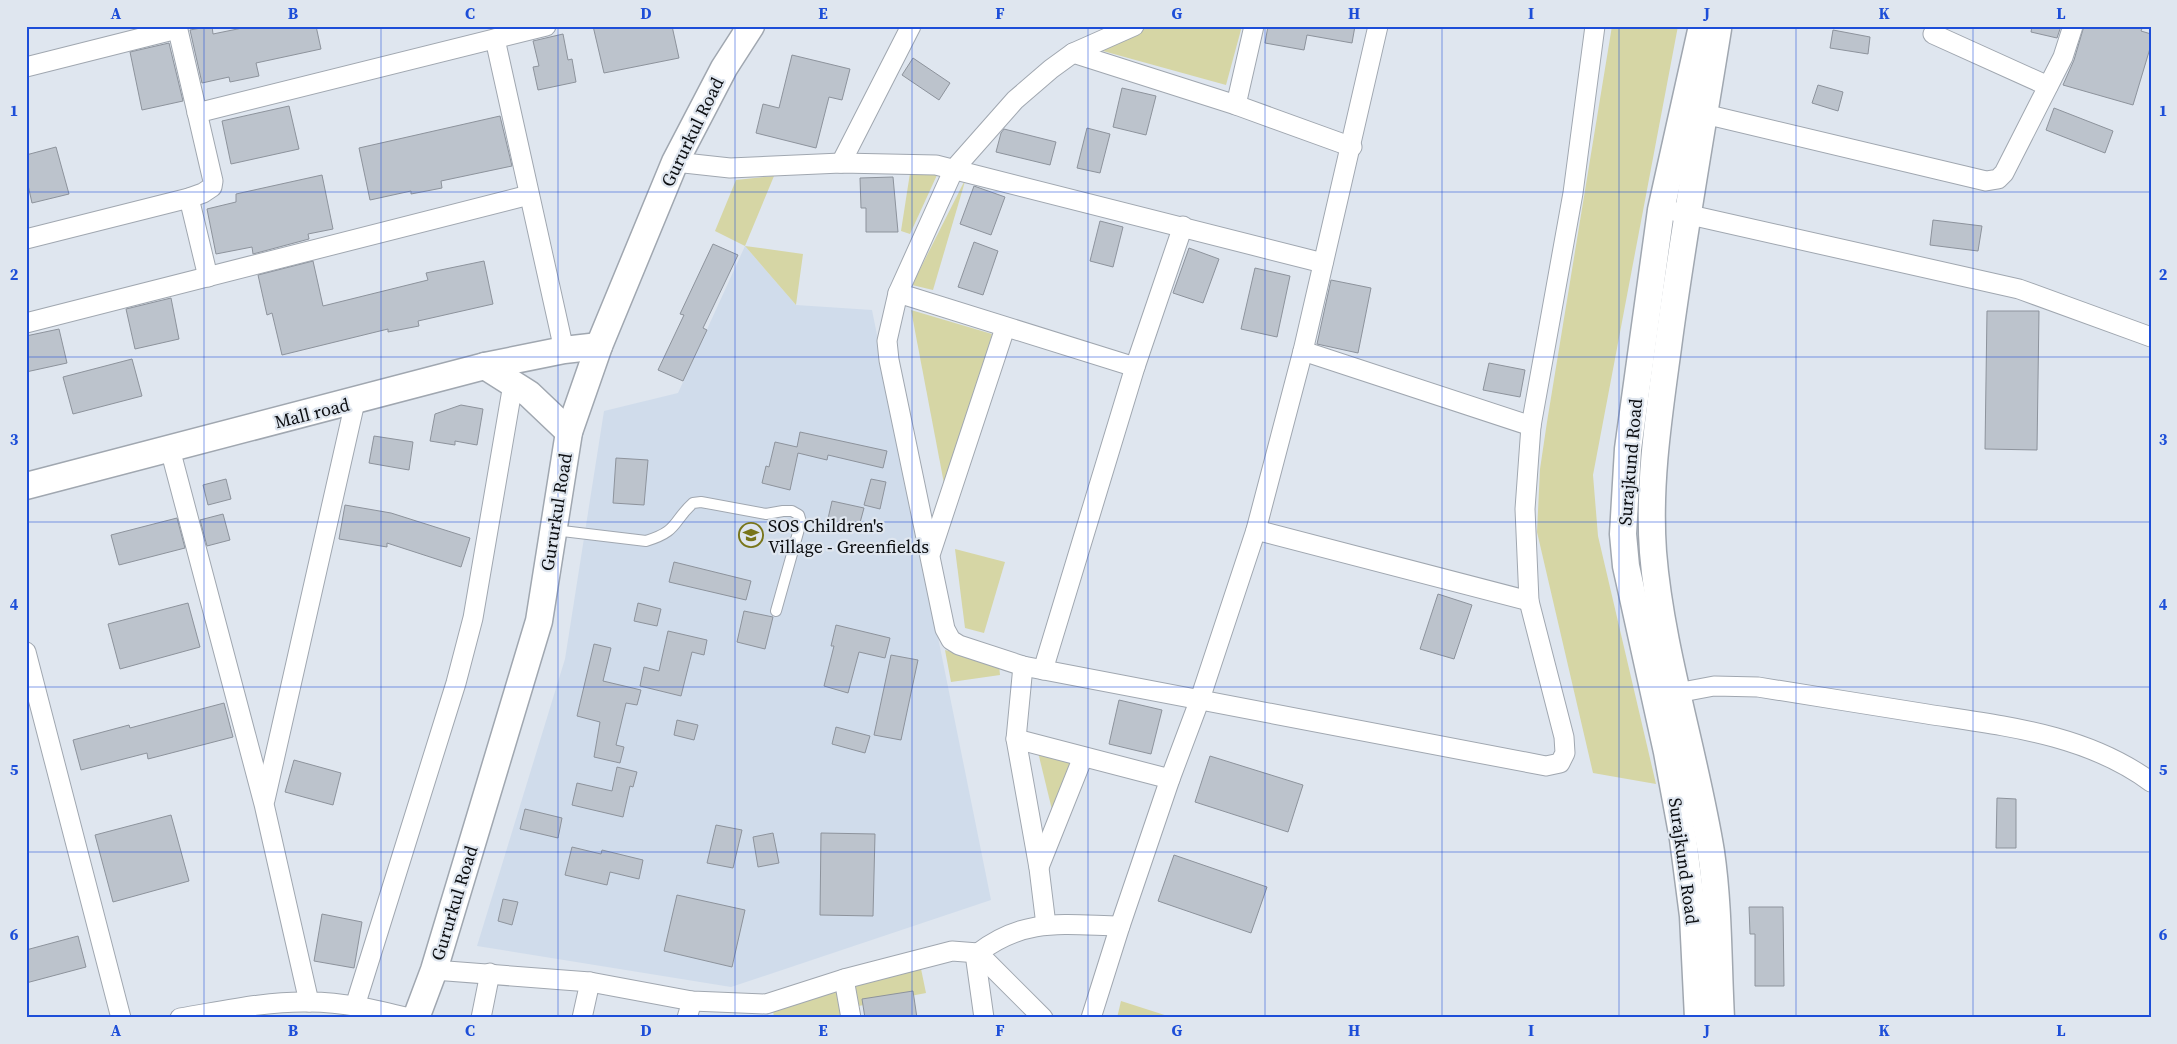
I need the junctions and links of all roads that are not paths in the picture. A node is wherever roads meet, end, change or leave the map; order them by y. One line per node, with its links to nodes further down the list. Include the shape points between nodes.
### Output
1 (546, 26): 13 (street)
2 (751, 26): 21 (main road, Gururkul Road, via 724,68)
3 (911, 26): 22 (street)
4 (1134, 26): 14 (street)
5 (1254, 26): 17 (street)
6 (1378, 26): 20 (street)
7 (1595, 26): 42 (street, via 1573,193)
8 (1702, 26): 18 (main road, Surajkund Road)
9 (1719, 26): 18 (main road, Surajkund Road)
10 (2073, 26): 16 (street, via 2064,57)
11 (177, 28): 15 (street); 19 (street)
12 (1933, 34): 16 (street)
13 (495, 39): 19 (street); 24 (street)
14 (1073, 53): 17 (street); 23 (street, via 1016,100)
15 (26, 67)
16 (2048, 86): 18 (street, via 2004,174 1990,181)
17 (1236, 104): 20 (street)
18 (1695, 111): 26 (main road, Surajkund Road)
19 (196, 113): 25 (street, via 213,182 207,191)
20 (1352, 147): 29 (street)
21 (675, 162): 22 (street, via 730,168); 35 (main road, Gururkul Road)
22 (841, 163): 23 (street, via 916,163)
23 (954, 169): 27 (street); 31 (street)
24 (529, 195): 30 (street); 36 (street)
25 (188, 198): 28 (street); 30 (street)
26 (1674, 212): 34 (street, via 2019,289); 54 (main road, Surajkund Road, via 1652,497 1653,551); 83 (main road, Surajkund Road, via 1628,449 1623,534 1626,566 1684,839)
27 (1183, 226): 29 (street); 39 (street)
28 (26, 239)
29 (1323, 263): 37 (street)
30 (208, 277): 32 (street)
31 (898, 293): 33 (street); 48 (street, via 887,341 889,360)
32 (26, 324)
33 (1005, 328): 39 (street); 48 (street)
34 (2151, 337)
35 (599, 346): 36 (main road, Mall road); 43 (main road, Gururkul Road)
36 (564, 350): 38 (main road, Mall road)
37 (1303, 350): 42 (street); 47 (street)
38 (485, 366): 40 (main road); 41 (main road, Mall road)
39 (1135, 367): 53 (street)
40 (513, 384): 43 (main road); 70 (street, via 473,618 456,683)
41 (355, 402): 44 (main road, Mall road); 60 (street)
42 (1531, 426): 49 (street, via 1525,509)
43 (569, 432): 46 (main road, Gururkul Road)
44 (170, 449): 45 (main road, Mall road); 60 (street)
45 (26, 486)
46 (553, 530): 50 (lane, via 646,541 661,537 674,528 693,503 766,514 792,511 800,522); 65 (main road, Gururkul Road, via 539,621)
47 (1256, 530): 49 (street); 55 (street)
48 (930, 552): 52 (street, via 940,614 951,640)
49 (1529, 601): 55 (street, via 1564,737 1564,759 1553,766)
50 (776, 611)
51 (26, 652): 73 (street)
52 (1023, 666): 53 (street); 56 (street)
53 (1043, 670): 55 (street)
54 (1677, 693): 59 (street, via 1714,686 1758,687 2021,729 2097,750); 84 (main road, Surajkund Road, via 1713,868)
55 (1200, 699): 58 (street)
56 (1016, 739): 57 (street); 61 (street)
57 (1083, 757): 58 (street); 61 (street)
58 (1170, 779): 63 (street)
59 (2151, 782)
60 (264, 804): 69 (street)
61 (1039, 868): 62 (street)
62 (1046, 925): 63 (street); 64 (street, via 1010,932)
63 (1120, 926): 82 (street)
64 (978, 953): 67 (street, via 952,950); 80 (street, via 977,974); 81 (street)
65 (434, 970): 66 (street); 76 (main road, Gururkul Road)
66 (490, 973): 68 (street); 77 (street)
67 (844, 979): 72 (street); 79 (street)
68 (590, 982): 71 (street); 78 (street)
69 (309, 1002): 70 (street); 74 (street, via 262,1004)
70 (355, 1006): 75 (street)
71 (690, 1009): 72 (street)
72 (767, 1011)
73 (121, 1018)
74 (180, 1018)
75 (410, 1018)
76 (416, 1018)
77 (481, 1018)
78 (582, 1018)
79 (851, 1018)
80 (984, 1018)
81 (1043, 1018)
82 (1091, 1018)
83 (1698, 1018)
84 (1721, 1018)

